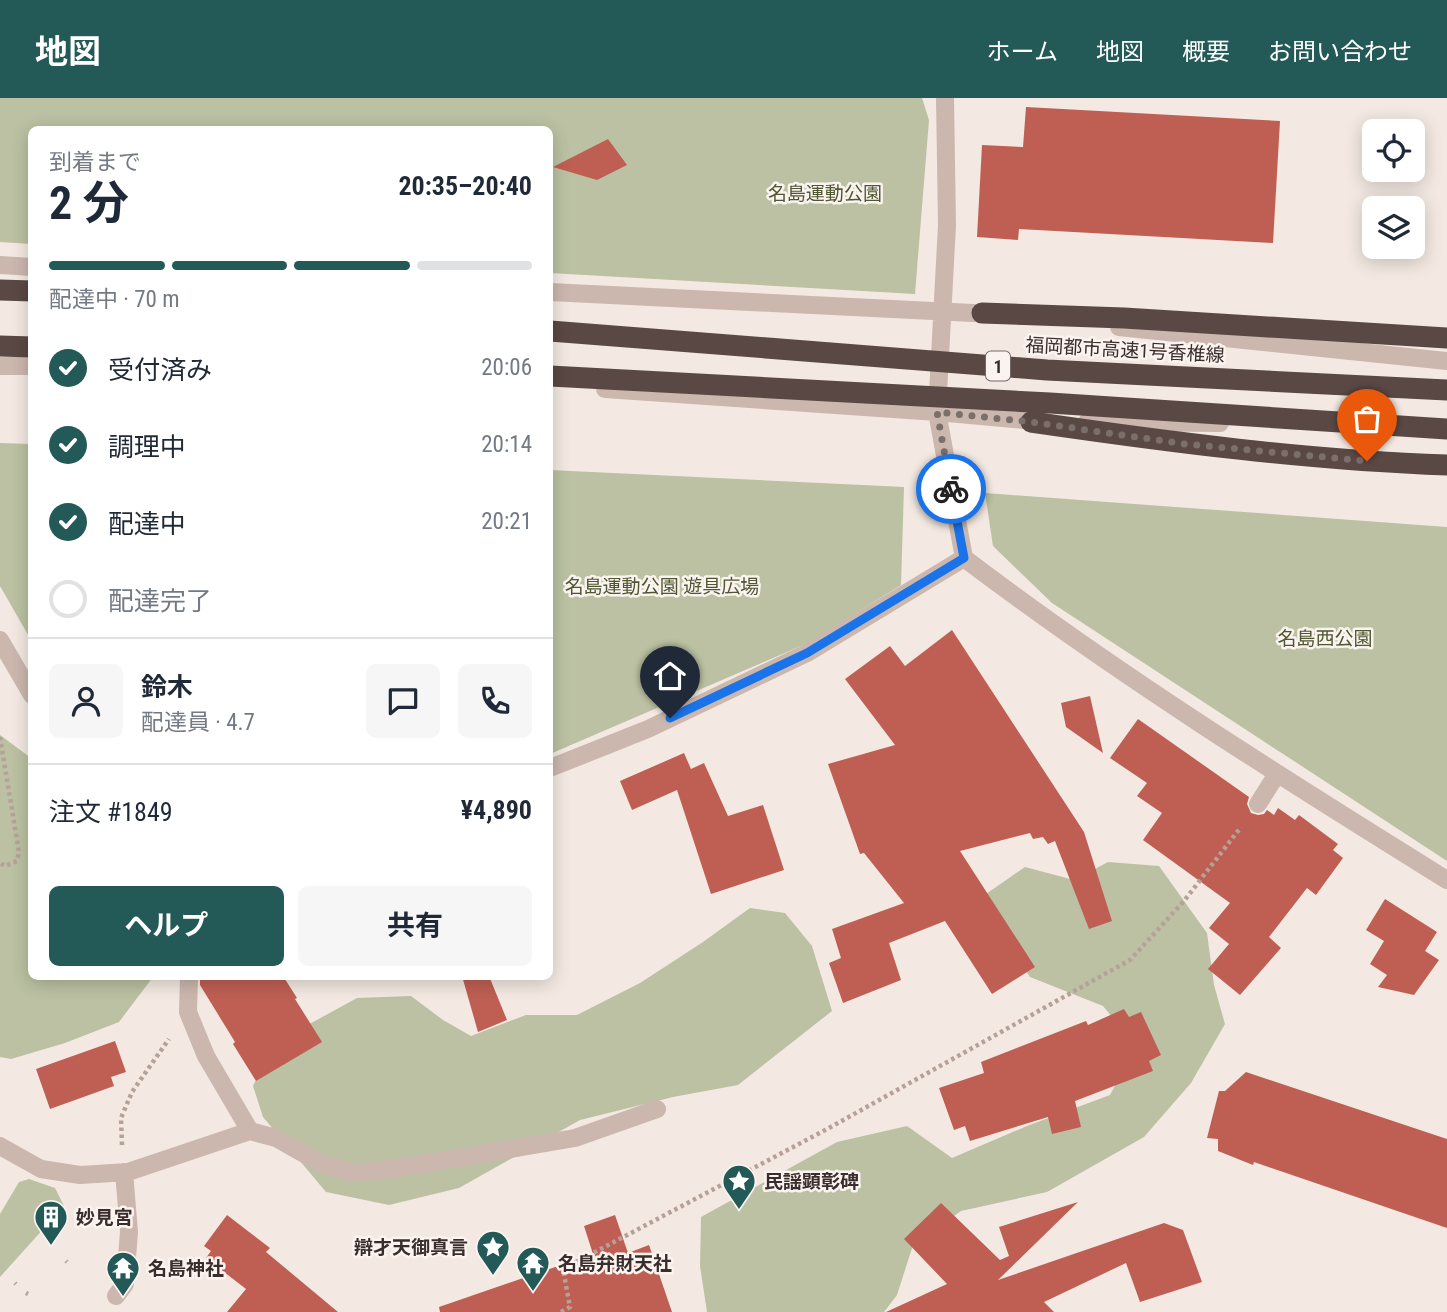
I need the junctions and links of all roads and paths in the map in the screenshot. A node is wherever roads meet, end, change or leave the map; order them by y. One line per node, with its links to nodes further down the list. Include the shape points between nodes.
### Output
1 (945, 98): 7 (street)
2 (0, 265): 3 (street)
3 (28, 267)
4 (0, 290): 5 (highway)
5 (28, 291)
6 (553, 292): 7 (street)
7 (943, 311): 8 (street); 19 (street)
8 (982, 313): 10 (highway); 13 (street)
9 (553, 331): 18 (highway, 福岡都市高速1号香椎線 / 1, bridge, via 1047,370)
10 (1447, 338)
11 (0, 346): 12 (highway)
12 (28, 347)
13 (1447, 361)
14 (0, 366): 15 (street)
15 (28, 366)
16 (553, 376): 21 (highway, 1, bridge)
17 (553, 385): 19 (street)
18 (1447, 390)
19 (937, 412): 20 (street); 23 (street)
20 (1031, 422): 21 (street); 22 (highway, via 1185,444)
21 (1447, 427)
22 (1447, 466)
23 (964, 558): 27 (street, via 807,653 648,729); 28 (street, via 1031,609)
24 (0, 640): 25 (street)
25 (28, 688)
26 (0, 737): 30 (path, via 19,852 17,861 5,866)
27 (553, 767)
28 (1278, 774): 29 (street); 31 (street)
29 (1258, 804): 39 (path, via 1184,901 1130,960 563,1269 570,1307)
30 (0, 863)
31 (1447, 880)
32 (189, 980): 33 (street)
33 (188, 1012): 35 (street, via 206,1056); 37 (path, via 132,1092 121,1118)
34 (657, 1109): 35 (street, via 575,1138 354,1173 322,1164 276,1138)
35 (250, 1131): 37 (street)
36 (0, 1146): 37 (street, via 41,1169 80,1175)
37 (124, 1172): 38 (street, via 129,1232 125,1283)
38 (116, 1296)
39 (561, 1312)

